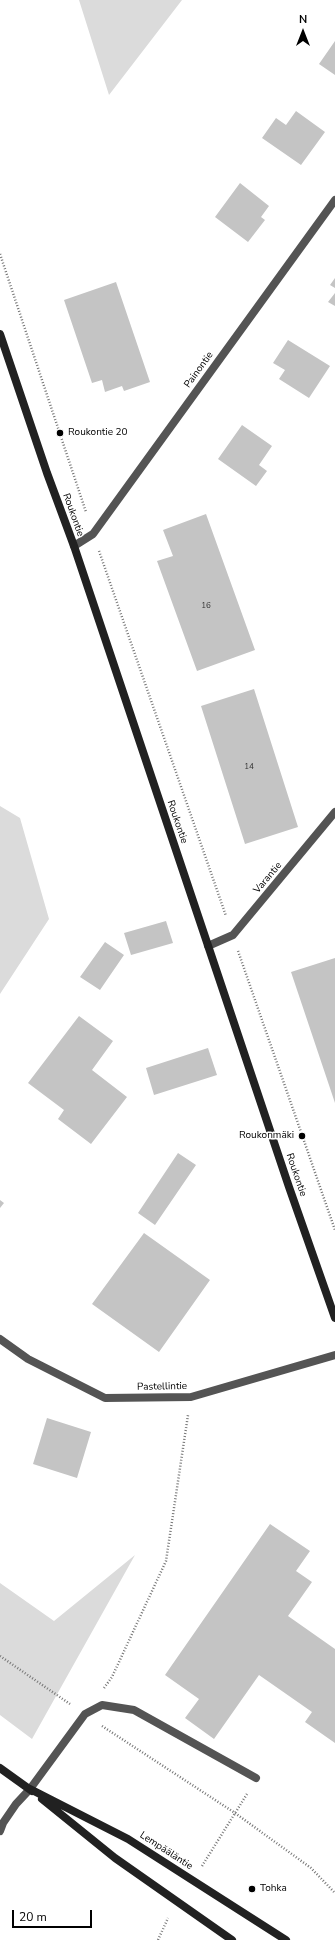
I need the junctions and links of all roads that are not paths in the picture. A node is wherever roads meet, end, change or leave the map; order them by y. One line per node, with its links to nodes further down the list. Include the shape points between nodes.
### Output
1 (335, 200): 3 (street, Painontie, via 93,534)
2 (0, 334): 3 (street, Roukontie)
3 (74, 546): 5 (street, Roukontie)
4 (335, 812): 5 (street, Varantie, via 233,935)
5 (208, 946): 6 (street, Roukontie)
6 (335, 1318)
7 (0, 1339): 8 (street, Pastellintie, via 28,1359 105,1398 191,1397)
8 (335, 1355)
9 (0, 1768): 11 (street, Lempääläntie)
10 (256, 1778): 11 (street, via 134,1710 102,1704 85,1714)
11 (30, 1789): 12 (street, via 16,1804); 13 (street, Lempääläntie, via 115,1858); 14 (street, Lempääläntie, via 128,1839)
12 (0, 1831)
13 (232, 1940)
14 (286, 1940)

